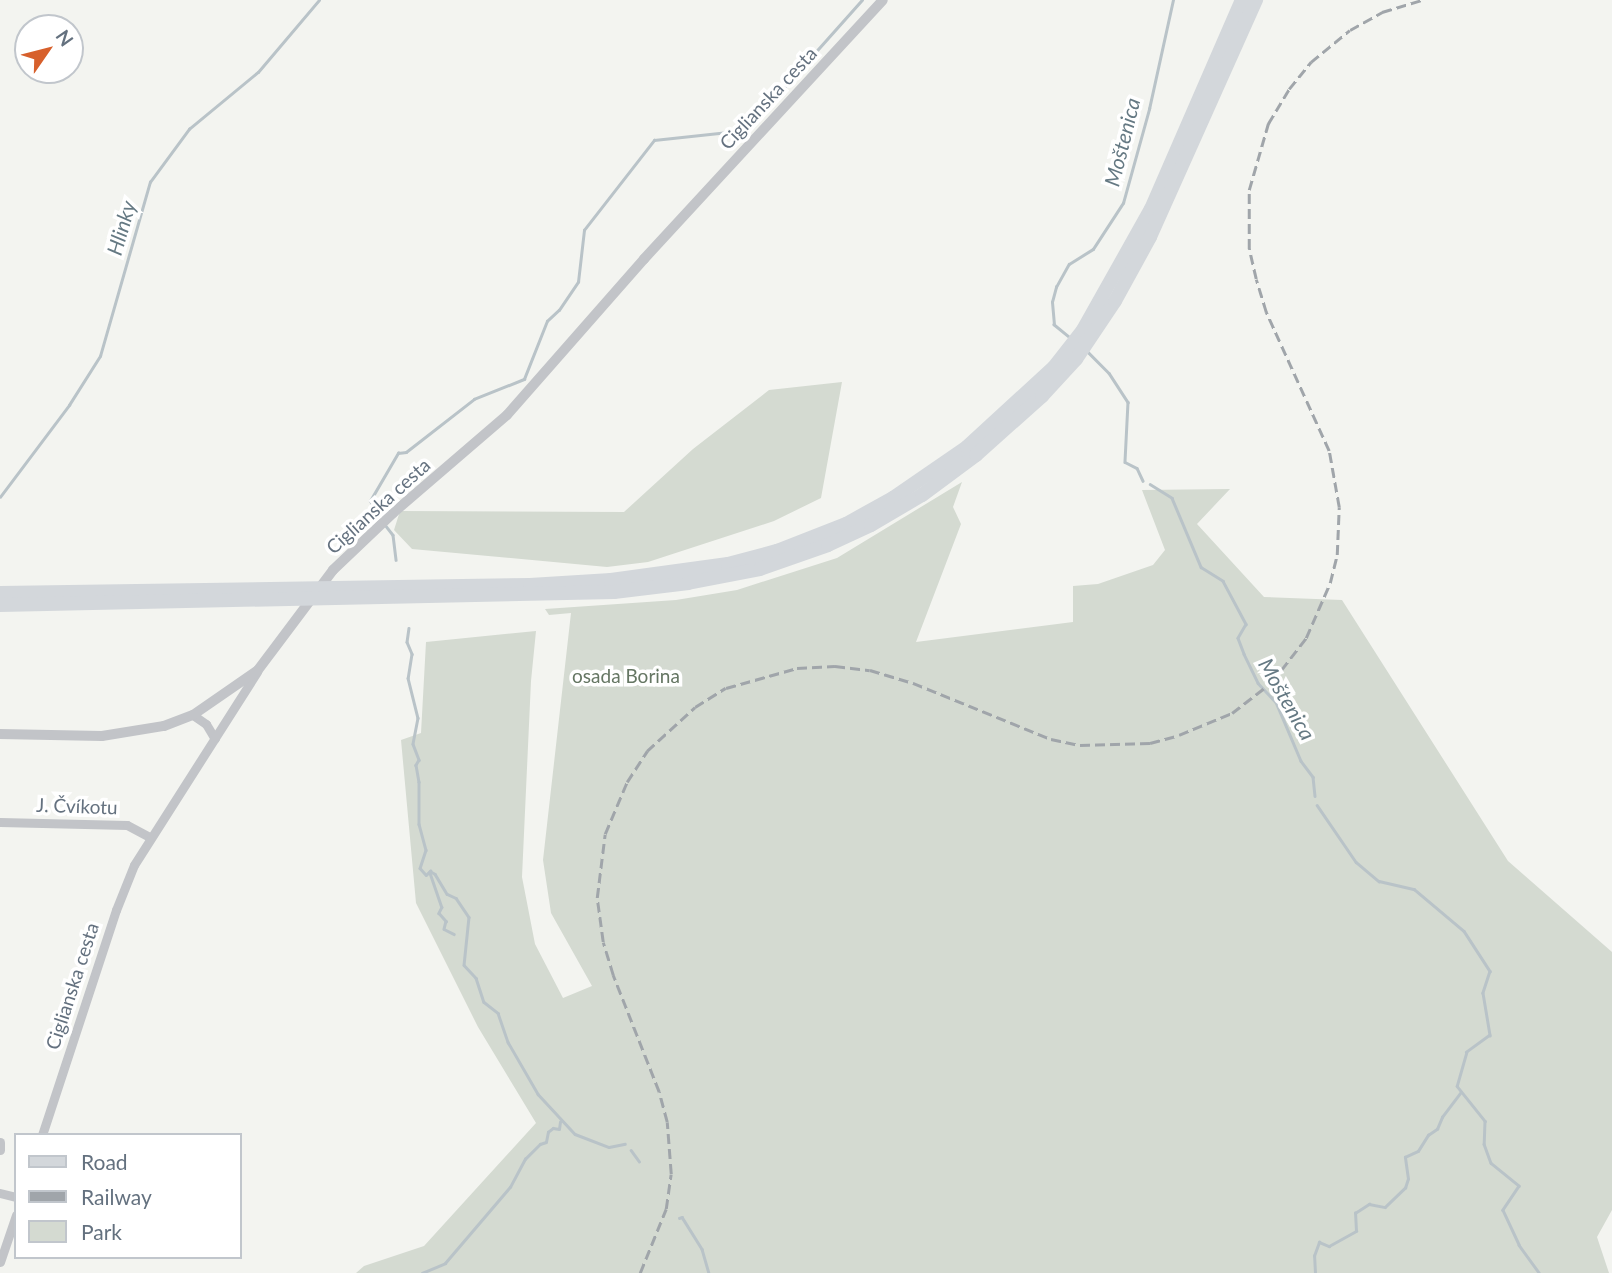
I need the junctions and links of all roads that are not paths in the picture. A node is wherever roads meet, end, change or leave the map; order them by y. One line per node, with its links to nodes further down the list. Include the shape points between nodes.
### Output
1 (883, 0): 6 (street, Ciglianska cesta, via 507,415 338,564)
2 (1252, 1): 4 (main road, via 1136,265 1088,333 1013,423 922,495 871,524 783,562 688,583 614,592)
3 (0, 593): 4 (main road)
4 (295, 593): 5 (main road)
5 (0, 605)
6 (258, 670): 7 (street); 9 (street, Ciglianska cesta)
7 (193, 715): 8 (street, via 164,726 113,735); 9 (street, via 206,724)
8 (0, 734)
9 (215, 739): 11 (street, Ciglianska cesta)
10 (0, 822): 11 (street, J. Čvíkotu, via 128,825)
11 (150, 837): 12 (street, Ciglianska cesta, via 116,909)
12 (43, 1133)
13 (0, 1142): 14 (street)
14 (0, 1150)
15 (14, 1221): 16 (street)
16 (0, 1262)

